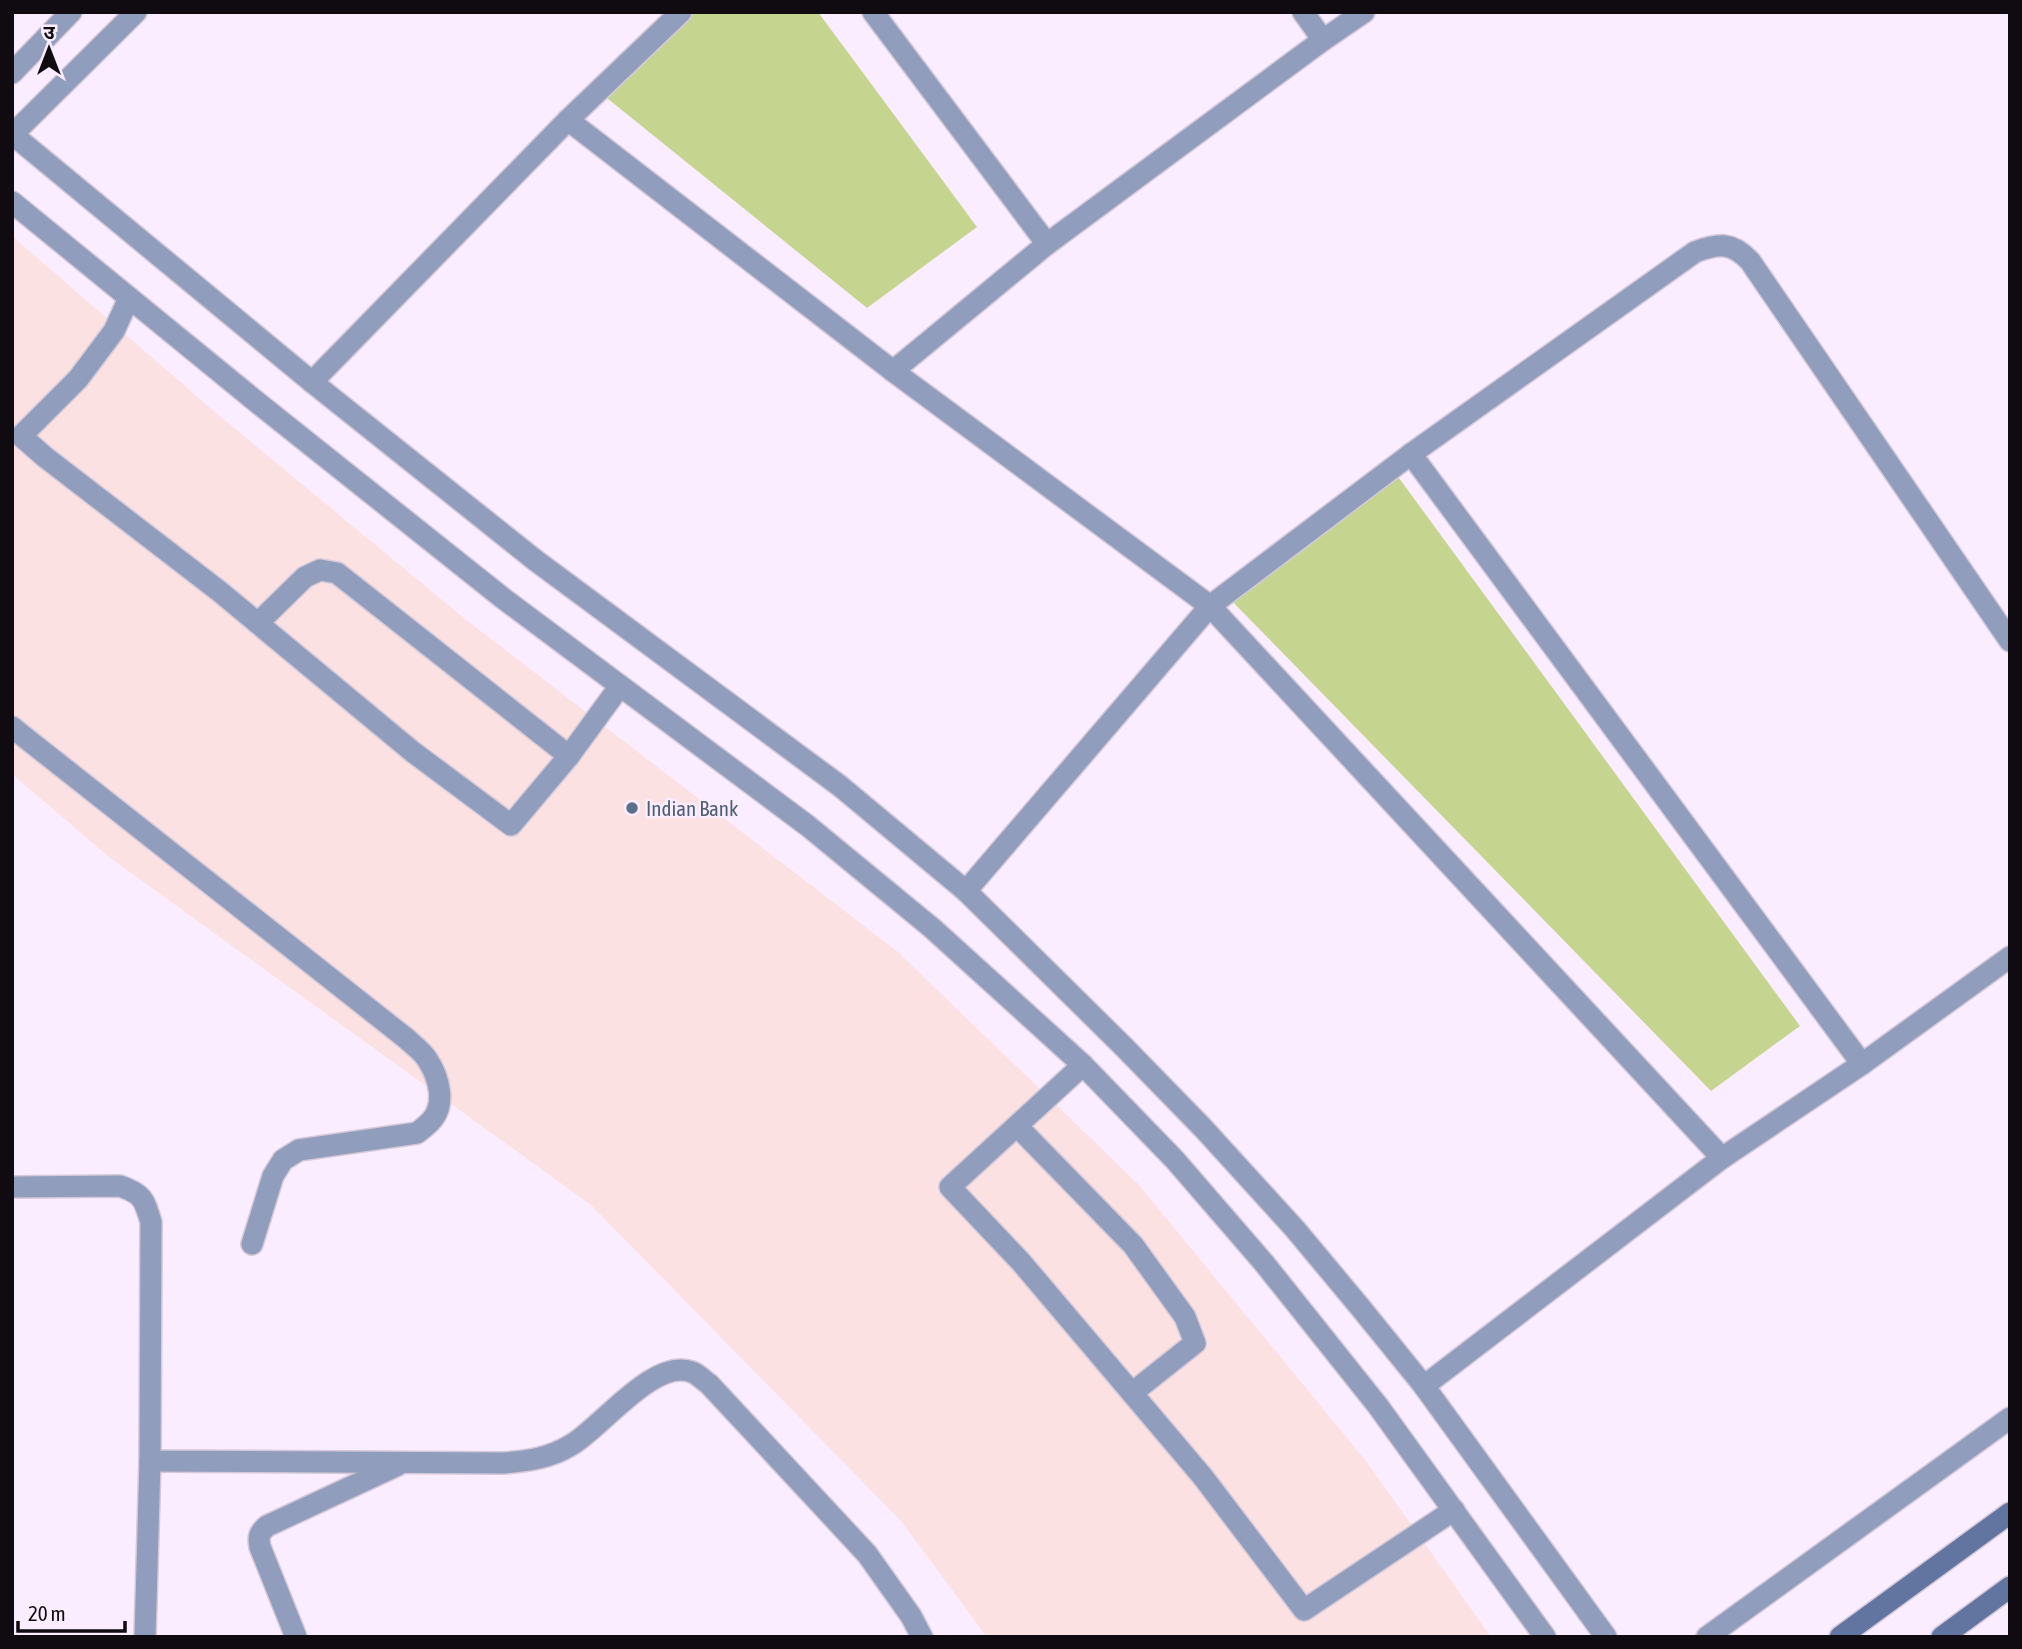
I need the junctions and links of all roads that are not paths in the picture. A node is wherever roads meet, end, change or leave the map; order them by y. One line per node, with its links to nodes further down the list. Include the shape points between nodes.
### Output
1 (71, 12): 8 (street)
2 (136, 12): 10 (street)
3 (681, 12): 9 (street)
4 (873, 12): 12 (street)
5 (1303, 12): 7 (street)
6 (1364, 12): 7 (street)
7 (1323, 40): 12 (street)
8 (12, 73)
9 (568, 120): 14 (street); 15 (street)
10 (12, 134): 15 (street)
11 (12, 202): 13 (street)
12 (1046, 244): 14 (street)
13 (130, 298): 18 (street, via 114,331 78,379 21,436); 20 (street, via 504,599)
14 (894, 372): 17 (street)
15 (312, 382): 23 (street, via 535,560 840,786)
16 (1412, 454): 17 (street); 19 (street, via 1695,252 1727,245 1750,261); 25 (street)
17 (1210, 606): 23 (street); 28 (street)
18 (258, 623): 22 (street, via 305,577 320,570 337,573); 22 (street, via 413,752 511,825)
19 (2010, 641)
20 (620, 686): 22 (street); 26 (street, via 808,826 932,928)
21 (13, 728): 30 (street, via 407,1039 435,1072 440,1106 432,1121 417,1133 299,1150 283,1160 273,1176)
22 (569, 756)
23 (967, 891): 31 (street, via 1203,1128 1295,1229)
24 (2010, 957): 25 (street)
25 (1862, 1064): 28 (street)
26 (1083, 1065): 27 (street); 36 (street, via 1265,1263)
27 (1017, 1126): 32 (street, via 1133,1245 1185,1317 1195,1343); 32 (street, via 950,1187 1021,1262)
28 (1722, 1158): 31 (street)
29 (12, 1186): 34 (street, via 120,1186 137,1192 146,1205 151,1222)
30 (252, 1244)
31 (1424, 1386): 43 (street)
32 (1132, 1393): 36 (street, via 1304,1610)
33 (2010, 1418): 44 (street)
34 (150, 1461): 35 (street); 39 (street)
35 (403, 1462): 40 (street, via 261,1531 260,1547); 41 (street, via 533,1461 573,1444 649,1380 674,1370 692,1371 867,1554)
36 (1454, 1510): 42 (street)
37 (2010, 1513): 45 (main road)
38 (2010, 1587): 46 (main road)
39 (145, 1637)
40 (296, 1637)
41 (922, 1637)
42 (1545, 1637)
43 (1606, 1637)
44 (1707, 1637)
45 (1840, 1637)
46 (1941, 1637)

